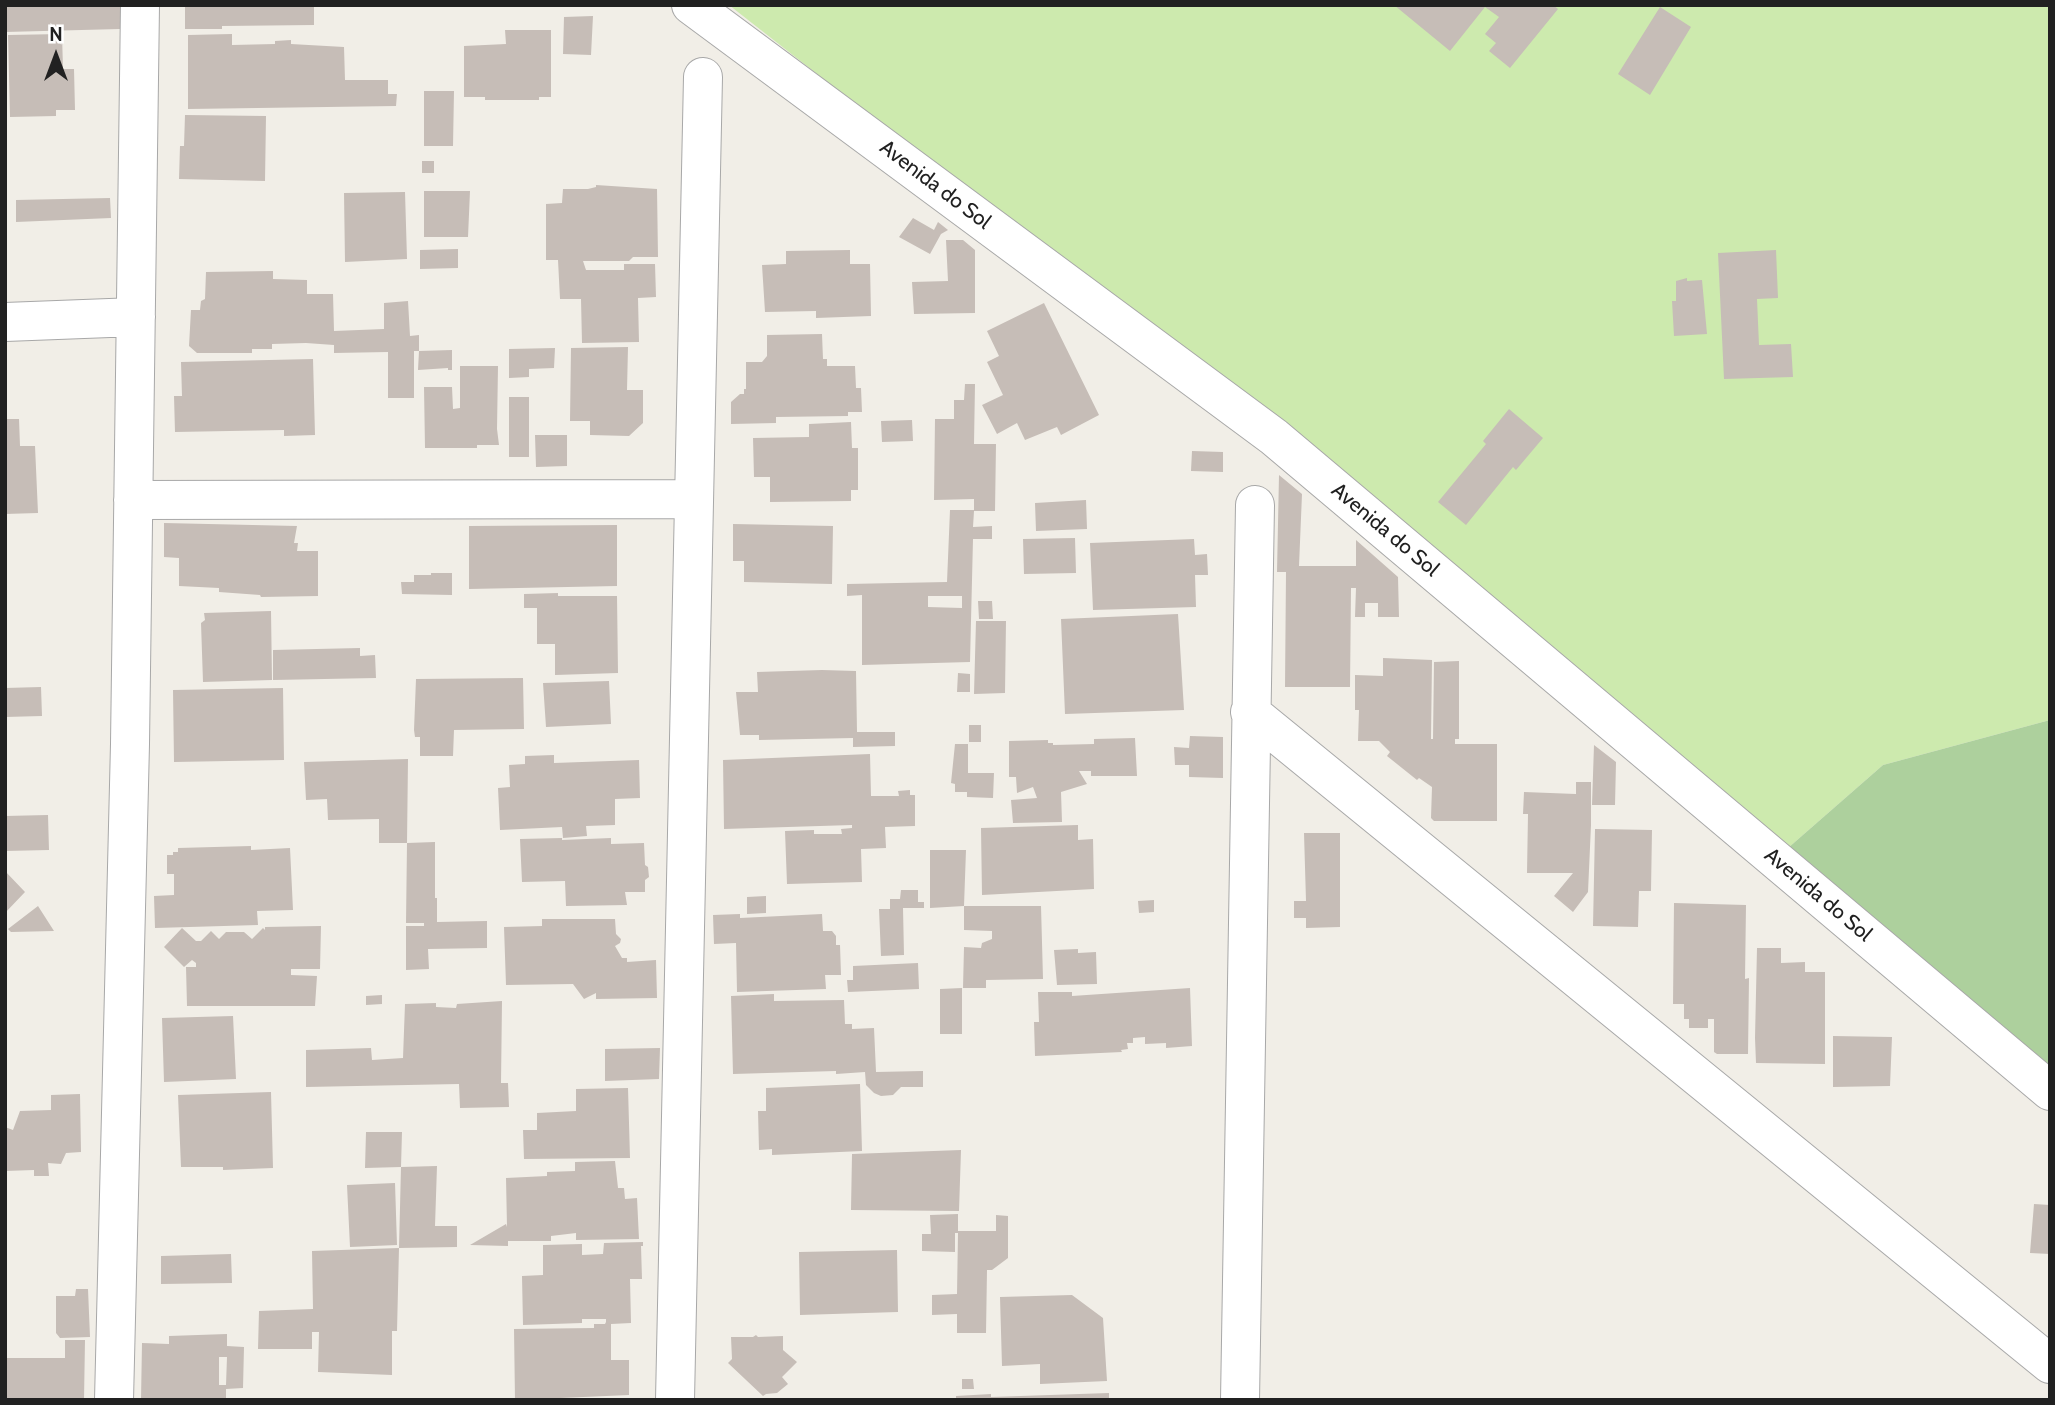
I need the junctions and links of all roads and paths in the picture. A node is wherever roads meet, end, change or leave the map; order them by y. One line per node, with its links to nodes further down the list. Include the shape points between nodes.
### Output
1 (140, 5): 4 (street)
2 (691, 5): 10 (street, Avenida do Sol, via 1274,437)
3 (702, 77): 6 (street)
4 (136, 317): 5 (street); 7 (street)
5 (5, 322)
6 (694, 499): 7 (street); 13 (street)
7 (133, 500): 12 (street)
8 (1255, 505): 9 (street)
9 (1250, 712): 11 (street); 14 (street)
10 (2050, 1091)
11 (2050, 1364)
12 (114, 1400)
13 (675, 1400)
14 (1240, 1400)

